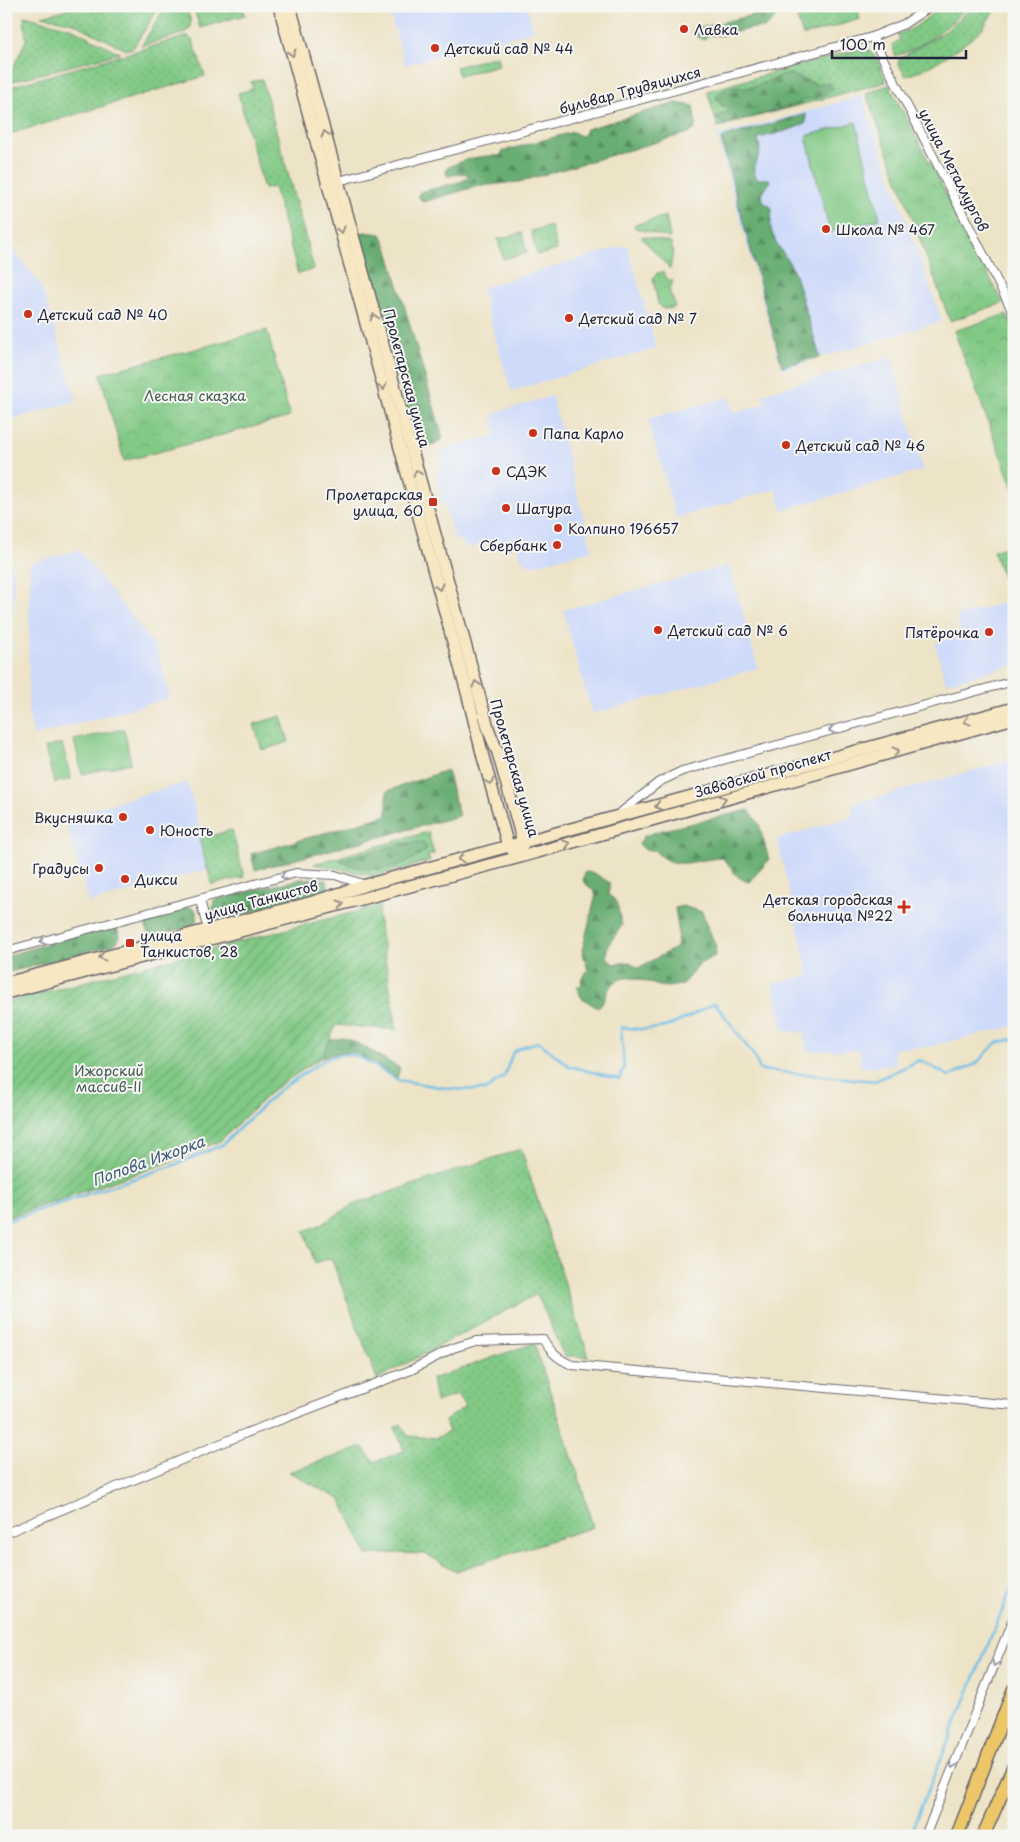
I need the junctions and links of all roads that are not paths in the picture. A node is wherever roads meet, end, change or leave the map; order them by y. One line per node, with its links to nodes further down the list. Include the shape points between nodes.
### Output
1 (279, 6): 5 (main road, Пролетарская улица, one-way to 5)
2 (290, 6): 5 (main road, Пролетарская улица, one-way to 2)
3 (931, 6): 4 (street, бульвар Трудящихся, via 904,24)
4 (872, 37): 5 (street, бульвар Трудящихся); 6 (street, улица Металлургов)
5 (333, 182): 12 (main road, Пролетарская улица, one-way to 5); 13 (main road, Пролетарская улица, one-way to 13)
6 (1014, 314)
7 (1014, 681): 11 (street, one-way to 11, via 682,771 659,782)
8 (1014, 708): 10 (main road, Заводской проспект, one-way to 10)
9 (1014, 718): 10 (main road, Заводской проспект, one-way to 9)
10 (864, 754): 11 (main road, Заводской проспект, one-way to 11); 14 (main road, Заводской проспект, one-way to 10)
11 (614, 818): 12 (main road, Заводской проспект)
12 (523, 842): 13 (main road, улица Танкистов); 14 (main road, Пролетарская улица)
13 (508, 846): 14 (main road, Пролетарская улица); 15 (main road, улица Танкистов, one-way to 15)
14 (520, 857): 17 (main road, улица Танкистов, one-way to 14)
15 (366, 885): 16 (street, one-way to 16, via 335,875 296,873); 17 (main road, улица Танкистов)
16 (200, 900): 17 (street); 18 (street, one-way to 18)
17 (210, 934): 19 (main road, улица Танкистов, one-way to 19); 20 (main road, улица Танкистов, via 155,957)
18 (6, 951)
19 (6, 983)
20 (6, 993)
21 (1014, 1405): 22 (street, via 572,1365 559,1360 543,1339 476,1341)
22 (6, 1533)
23 (1014, 1618): 28 (street, one-way to 28)
24 (1014, 1689): 25 (main road)
25 (1007, 1705): 26 (main road); 29 (main road)
26 (1014, 1730)
27 (1014, 1766): 30 (main road)
28 (925, 1836)
29 (957, 1836)
30 (983, 1836)

